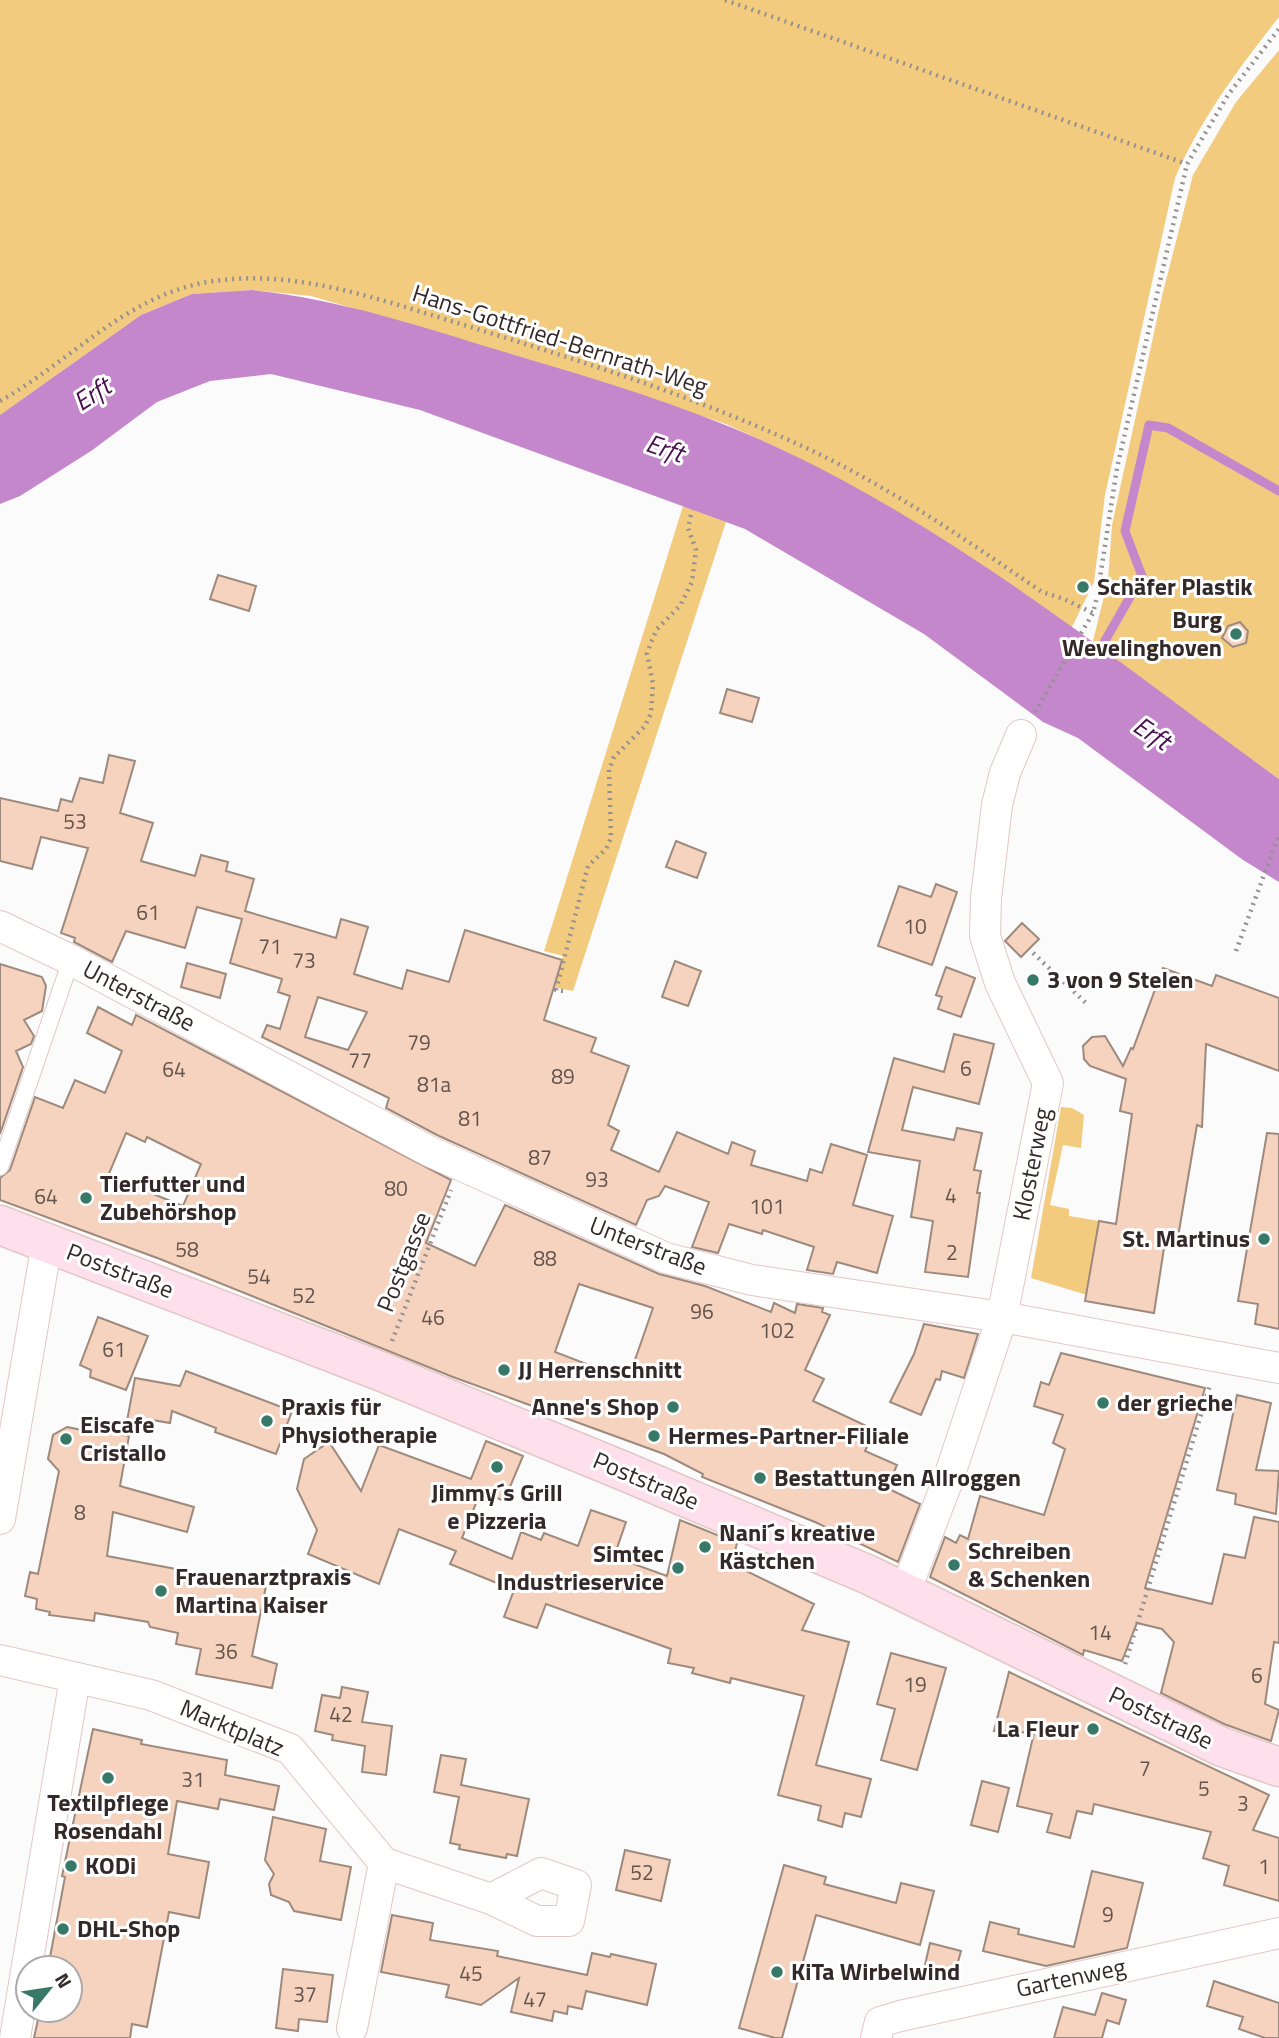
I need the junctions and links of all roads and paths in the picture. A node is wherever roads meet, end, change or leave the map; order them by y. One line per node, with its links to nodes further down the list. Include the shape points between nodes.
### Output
1 (725, 0): 3 (path)
2 (1279, 29): 3 (path, via 1220,106)
3 (1187, 164): 6 (path, via 1117,468)
4 (0, 401): 6 (path, Hans-Gottfried-Bernrath-Weg, via 130,311 169,292 255,278 321,285 675,394 777,435 921,510 1042,592)
5 (692, 510): 13 (path, via 688,528 696,550 692,582 680,606 656,629 651,642 651,713 645,726 614,757 609,770 611,838 588,866 556,989)
6 (1093, 614): 7 (path)
7 (1021, 736): 19 (street, Klosterweg, via 997,805 985,936 1000,983 1048,1083)
8 (1279, 834): 10 (path)
9 (0, 926): 12 (street, Unterstraße)
10 (1236, 951)
11 (1033, 953): 14 (path)
12 (71, 960): 15 (street, Unterstraße); 16 (lane, Unterstraße)
13 (563, 991)
14 (1088, 1005)
15 (461, 1166): 19 (street, Unterstraße, via 691,1266 752,1280); 22 (path, Postgasse)
16 (0, 1167)
17 (0, 1225): 18 (street, Poststraße)
18 (47, 1243): 22 (street, Poststraße); 23 (street)
19 (1002, 1317): 20 (street, Unterstraße); 25 (street, Klosterweg)
20 (1217, 1357): 21 (street, Unterstraße); 28 (path)
21 (1279, 1368)
22 (380, 1371): 25 (street, Poststraße)
23 (3, 1479): 24 (street)
24 (0, 1519)
25 (905, 1592): 28 (street, Poststraße)
26 (0, 1660): 27 (street, Marktplatz)
27 (75, 1678): 30 (street, Marktplatz, via 152,1695 290,1749); 34 (street)
28 (1113, 1694): 29 (street, Poststraße, via 1236,1754)
29 (1279, 1767)
30 (384, 1863): 31 (street); 33 (street)
31 (491, 1899)
32 (1279, 1933): 35 (street, Gartenweg, via 900,2016 880,2022)
33 (352, 2028)
34 (15, 2038)
35 (876, 2038)

